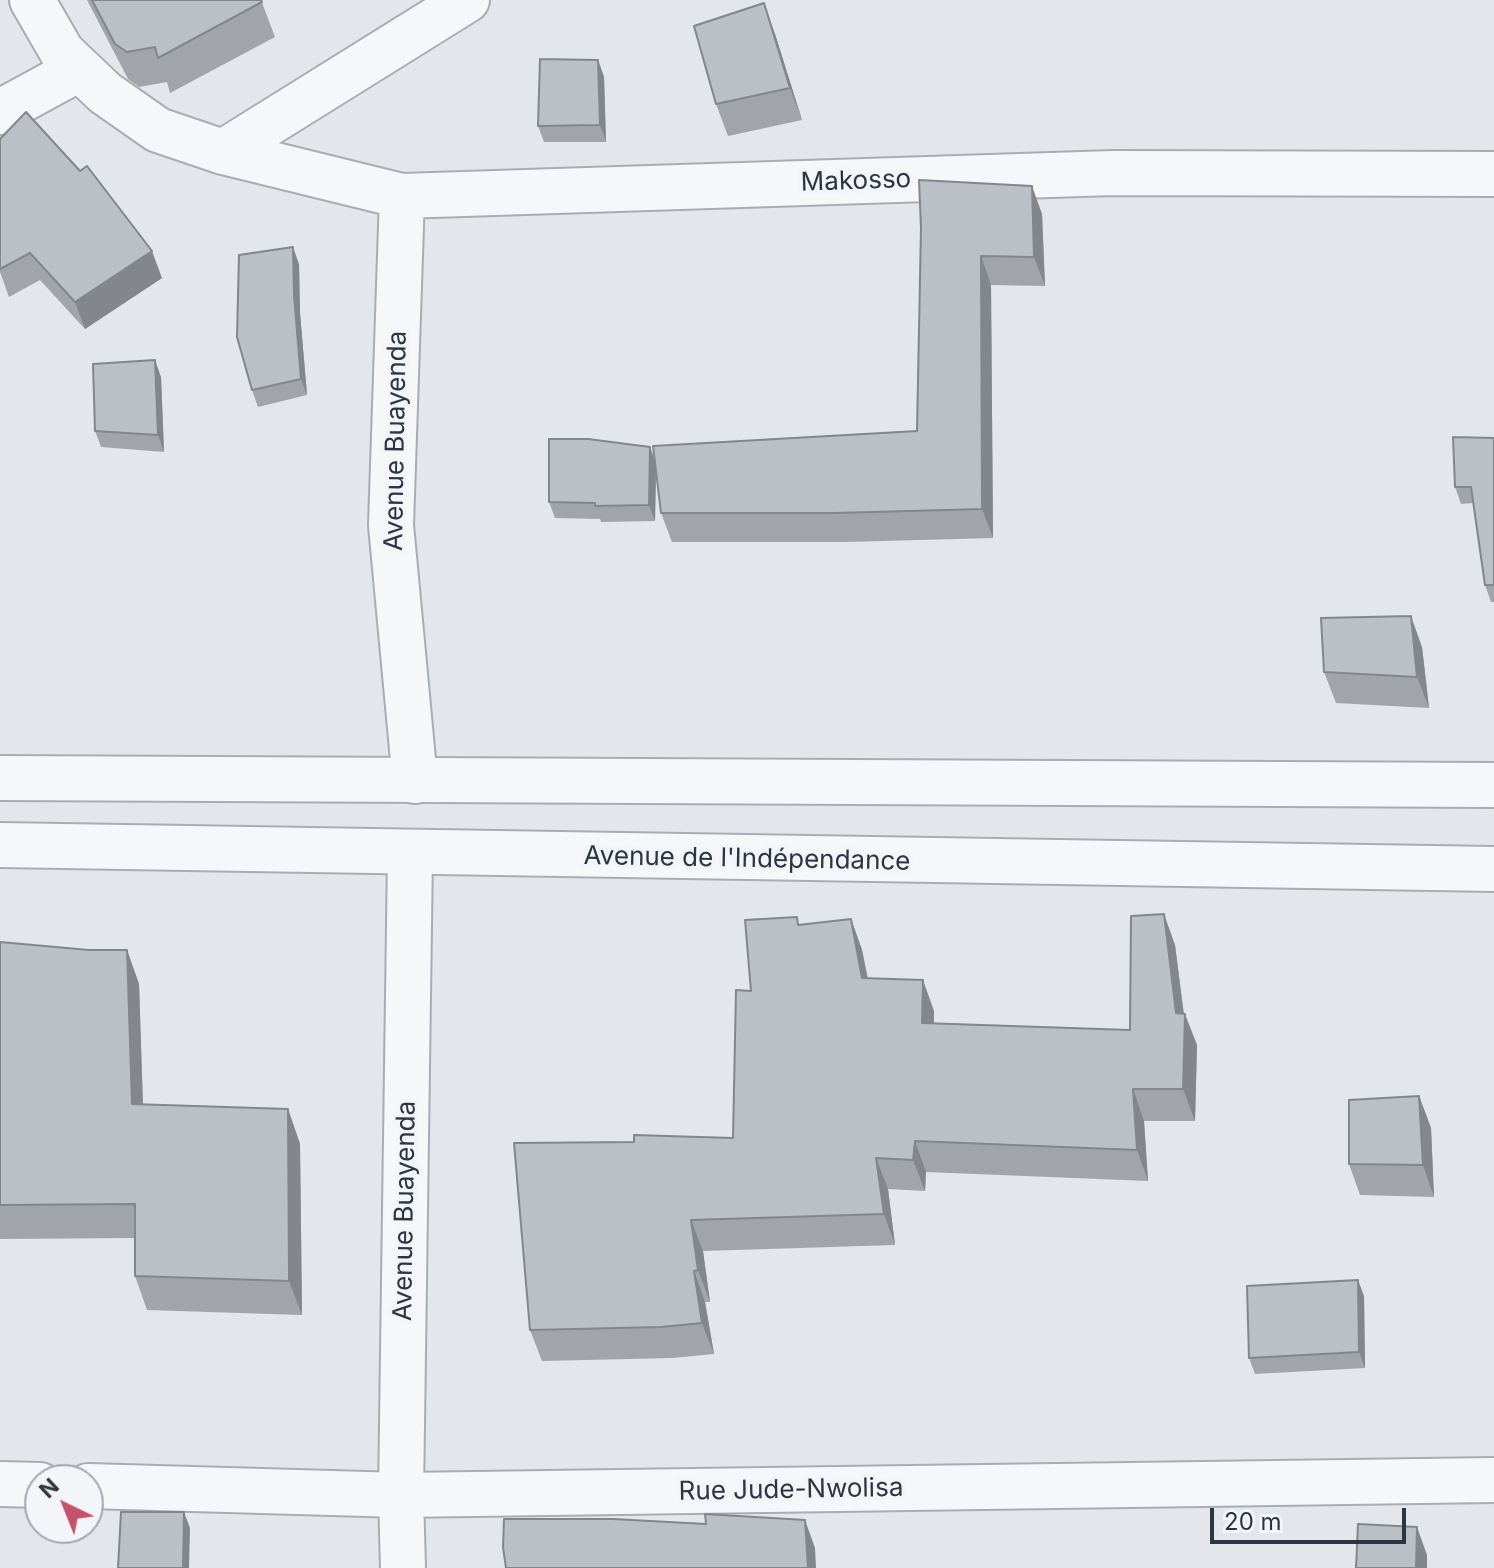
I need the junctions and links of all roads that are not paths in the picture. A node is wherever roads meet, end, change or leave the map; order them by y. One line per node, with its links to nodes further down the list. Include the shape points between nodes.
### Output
1 (32, 0): 3 (street, Makosso, via 62,52)
2 (467, 0): 5 (street)
3 (79, 69): 4 (street); 5 (street, Makosso, via 158,130)
4 (0, 112)
5 (223, 152): 7 (street, Makosso)
6 (1494, 174): 7 (street, Makosso, via 1113,173)
7 (402, 196): 9 (street, Avenue Buayenda, via 391,525)
8 (0, 778): 9 (street)
9 (415, 781): 10 (street)
10 (1494, 785)
11 (0, 845): 12 (street, Avenue de l'Indépendance)
12 (410, 854): 13 (street, Avenue de l'Indépendance); 18 (street, Avenue Buayenda)
13 (1494, 869)
14 (1494, 1480): 18 (street, Rue Jude-Nwolisa)
15 (0, 1484): 16 (street)
16 (24, 1485)
17 (104, 1486): 18 (street, Rue Jude-Nwolisa)
18 (401, 1495): 19 (street, Avenue Buayenda)
19 (403, 1568)

